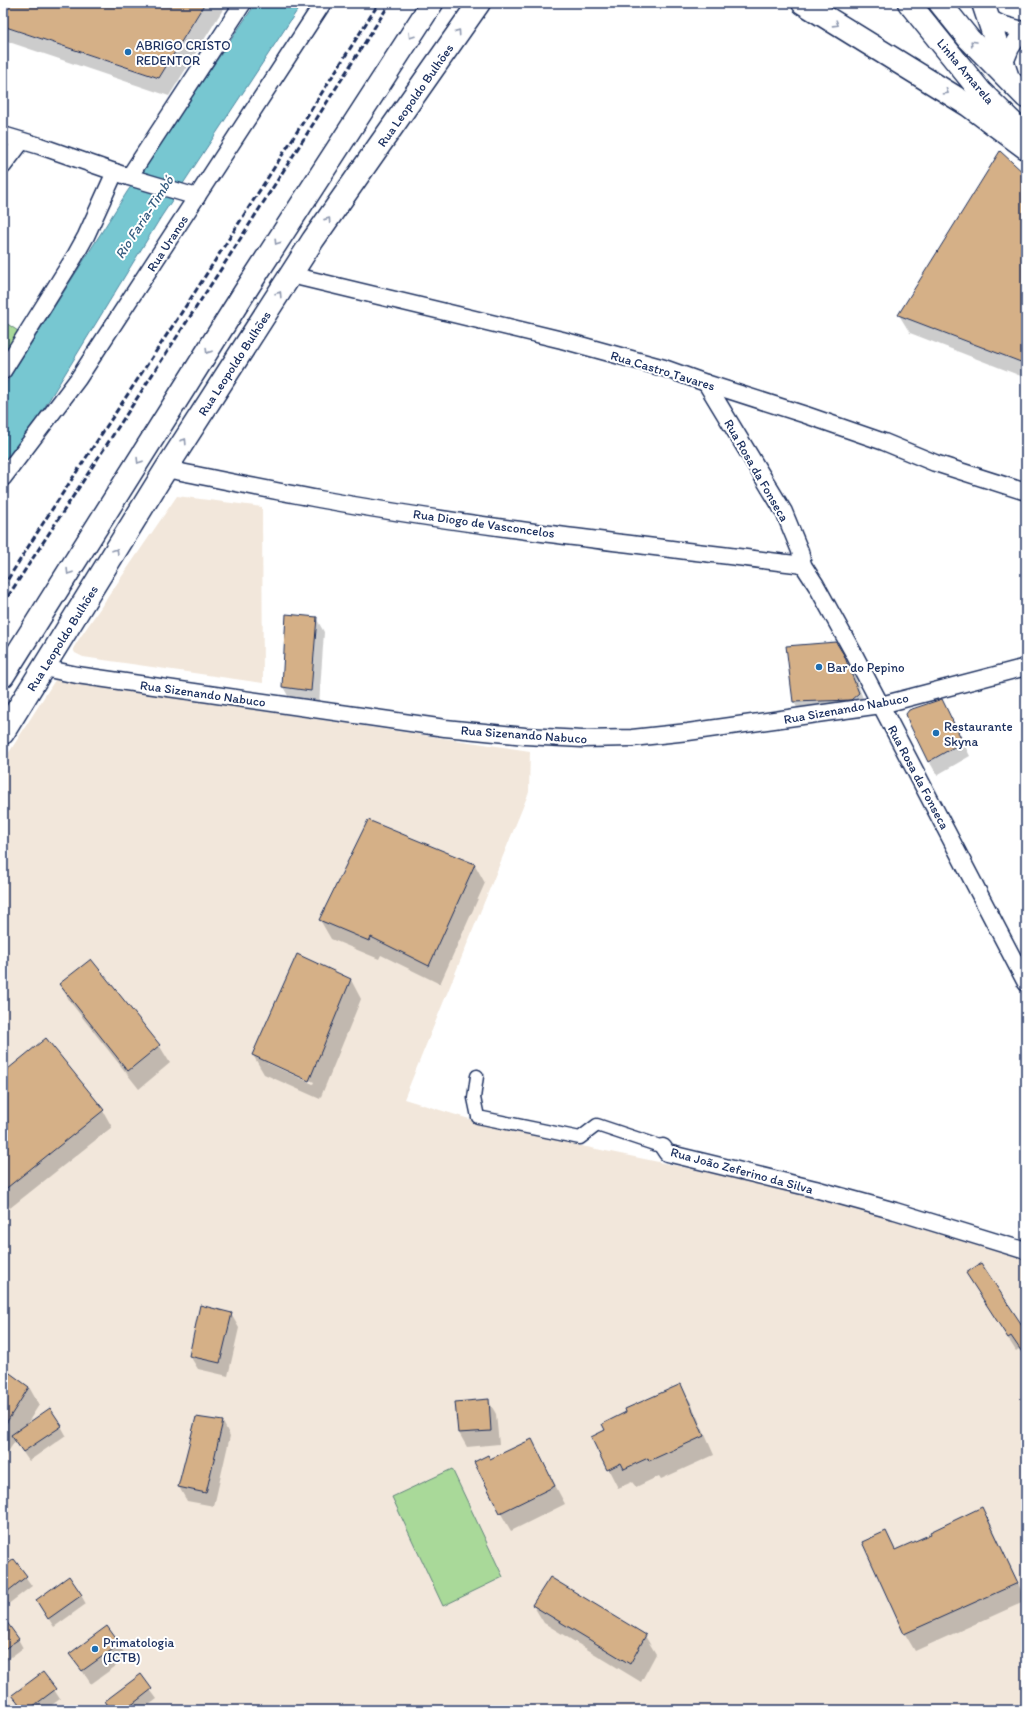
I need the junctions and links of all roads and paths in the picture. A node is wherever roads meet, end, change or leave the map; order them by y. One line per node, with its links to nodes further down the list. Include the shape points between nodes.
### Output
1 (243, 3): 18 (street)
2 (324, 3): 19 (street, Rua Uranos)
3 (432, 3): 16 (main road, one-way to 16)
4 (478, 3): 20 (main road, Rua Leopoldo Bulhões, one-way to 4)
5 (803, 3): 15 (main road, one-way to 15, via 968,105)
6 (909, 3): 13 (main road, Linha Amarela, via 981,92)
7 (940, 3): 10 (main road, Linha Amarela, one-way to 7, via 969,39)
8 (985, 10): 9 (street, via 1001,24); 10 (main road)
9 (1025, 30): 10 (street, via 1011,48)
10 (1007, 73): 11 (main road, Linha Amarela)
11 (1026, 97)
12 (3, 135): 14 (street)
13 (1026, 136)
14 (22, 141): 17 (street); 18 (street)
15 (1026, 148)
16 (336, 150): 20 (main road, via 322,189 290,251 287,269); 29 (main road, one-way to 29)
17 (3, 166)
18 (126, 176): 19 (street); 21 (street)
19 (197, 197): 24 (street, Rua Uranos, via 78,379)
20 (291, 275): 22 (street, Rua Castro Tavares, via 562,340 664,368); 23 (main road, Rua Leopoldo Bulhões, one-way to 20)
21 (3, 371)
22 (706, 384): 25 (street, Rua Castro Tavares, via 806,415 935,463); 26 (street, Rua Rosa da Fonseca, via 784,512)
23 (166, 470): 26 (street, Rua Diogo de Vasconcelos, via 319,499 501,527); 28 (main road, Rua Leopoldo Bulhões, one-way to 23)
24 (3, 478)
25 (1026, 492)
26 (803, 565): 30 (street, Rua Rosa da Fonseca)
27 (1026, 667): 30 (street, Rua Sizenando Nabuco)
28 (44, 668): 30 (street, Rua Sizenando Nabuco, via 77,675 445,728 561,739 654,736); 31 (main road, Rua Leopoldo Bulhões)
29 (3, 676)
30 (881, 705): 32 (street, Rua Rosa da Fonseca)
31 (3, 733)
32 (1026, 983)
33 (477, 1076): 34 (street, Rua João Zeferino da Silva, via 474,1098 478,1117 580,1138 597,1125)
34 (663, 1147): 35 (street, Rua João Zeferino da Silva, via 667,1154 873,1205)
35 (1026, 1251)

